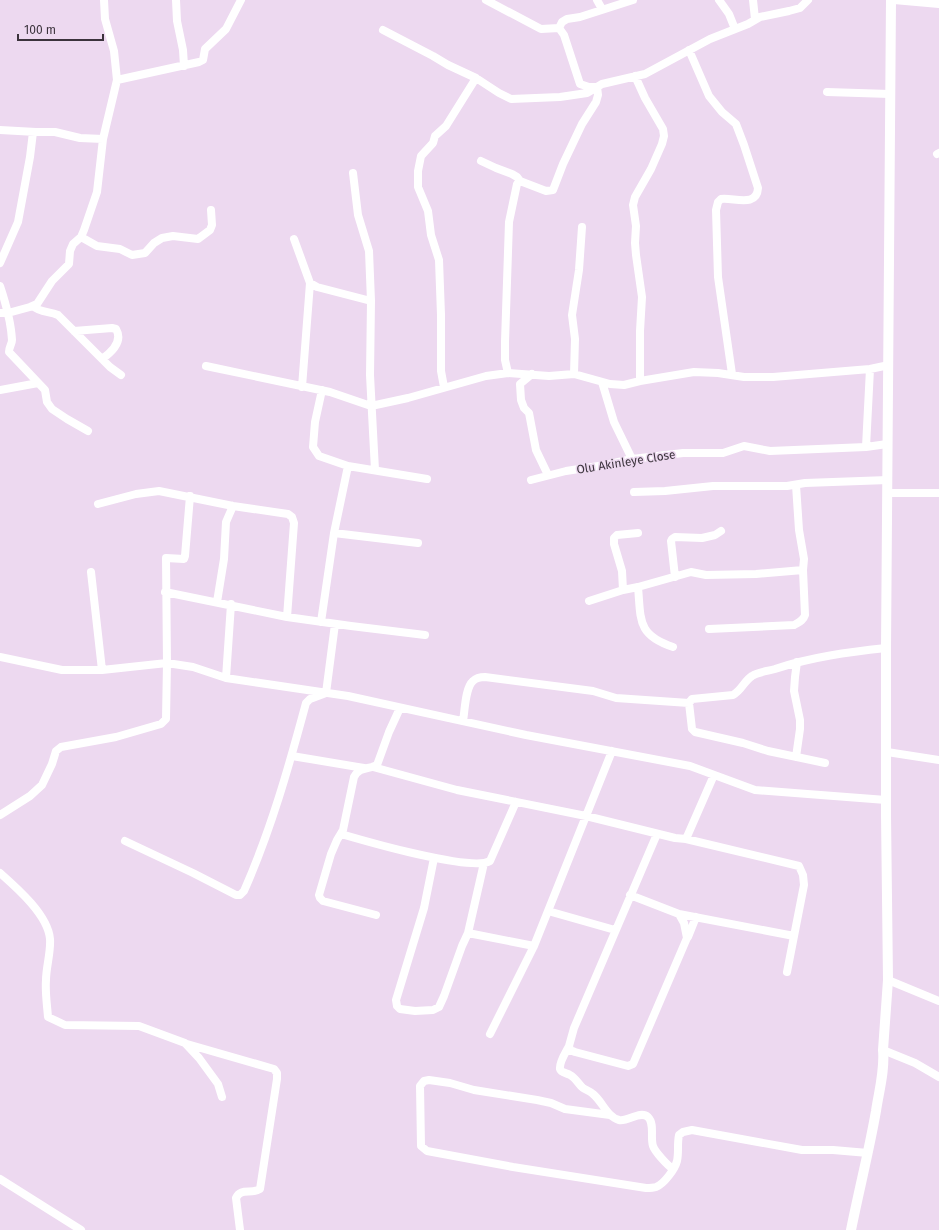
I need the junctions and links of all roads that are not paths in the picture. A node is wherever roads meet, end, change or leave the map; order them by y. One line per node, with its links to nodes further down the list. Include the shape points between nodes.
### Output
1 (104, 0): 22 (street, via 105,18 114,51)
2 (177, 0): 19 (street, via 177,21)
3 (241, 0): 19 (street, via 226,29 205,49 202,60)
4 (486, 0): 15 (street, via 541,28)
5 (597, 0): 13 (street)
6 (633, 0): 13 (street)
7 (719, 0): 16 (street)
8 (753, 0): 14 (street)
9 (808, 0): 14 (street, via 800,8)
10 (891, 0): 25 (main road)
11 (894, 0): 12 (street)
12 (939, 4)
13 (602, 10): 15 (street, via 567,19)
14 (756, 19): 16 (street)
15 (558, 28): 23 (street, via 564,35 580,84)
16 (735, 29): 18 (street, via 710,38)
17 (383, 30): 21 (street)
18 (689, 50): 20 (street, via 645,74); 50 (street, via 709,96 736,124 758,188 758,193 752,199 721,199 716,210 718,277)
19 (184, 66): 22 (street)
20 (635, 76): 23 (street); 52 (street, via 663,129 664,136 633,205 642,297)
21 (476, 78): 23 (street, via 499,93 514,99 581,95); 56 (street, via 446,126 435,136 433,143 421,156 418,171 418,187 428,211 431,236 439,260 441,371)
22 (118, 80): 28 (street)
23 (597, 87): 31 (street, via 596,102 582,124 553,190 546,191)
24 (827, 92): 25 (street)
25 (890, 94): 44 (main road)
26 (0, 130): 27 (street)
27 (33, 132): 28 (street, via 56,132 80,138); 36 (street, via 18,222)
28 (103, 139): 34 (street, via 97,192)
29 (481, 160): 31 (street, via 512,174)
30 (353, 173): 39 (street, via 358,215 369,251)
31 (520, 181): 47 (street, via 517,184 509,222 505,348)
32 (211, 210): 34 (street, via 210,230 198,239 173,236 162,238 154,242 145,253 132,254 120,249 97,246)
33 (582, 227): 49 (street, via 572,315)
34 (81, 237): 40 (street, via 73,244 69,264)
35 (294, 239): 37 (street)
36 (0, 263)
37 (310, 283): 39 (street); 55 (street)
38 (0, 286): 41 (street)
39 (371, 301): 59 (street)
40 (33, 306): 41 (street); 42 (street, via 58,315)
41 (4, 313): 54 (street, via 12,342 9,352)
42 (74, 331): 43 (street); 43 (street, via 116,329 119,334 118,342)
43 (102, 359): 51 (street)
44 (889, 365): 46 (street); 61 (main road)
45 (206, 366): 55 (street)
46 (870, 369): 50 (street, via 773,377 744,377); 62 (street)
47 (508, 373): 48 (street); 56 (street)
48 (532, 374): 49 (street); 66 (street, via 520,384 521,400 529,413 536,450)
49 (574, 374): 53 (street)
50 (732, 374): 52 (street, via 694,372)
51 (121, 375)
52 (640, 381): 53 (street, via 624,385)
53 (602, 382): 63 (street, via 614,422)
54 (38, 383): 57 (street); 60 (street, via 45,390 47,402 52,409)
55 (302, 387): 58 (street)
56 (444, 387): 59 (street)
57 (0, 390)
58 (322, 390): 59 (street); 64 (street, via 313,447 318,456)
59 (371, 406): 65 (street)
60 (88, 431)
61 (887, 444): 62 (street, Olu Akinleye Close); 69 (main road)
62 (866, 447): 63 (street, Olu Akinleye Close, via 770,451 744,446 723,453 676,454)
63 (632, 459): 66 (street, Olu Akinleye Close)
64 (348, 466): 65 (street); 78 (street)
65 (375, 470): 67 (street)
66 (548, 475): 68 (street, Olu Akinleye Close)
67 (427, 479)
68 (531, 480)
69 (888, 480): 70 (street); 72 (main road)
70 (796, 485): 71 (street, via 714,486); 81 (street)
71 (634, 492)
72 (888, 493): 73 (street); 96 (main road)
73 (939, 493)
74 (190, 496): 75 (street, via 160,491); 76 (street); 86 (street, via 185,556 184,559 166,558)
75 (98, 504)
76 (233, 506): 88 (street, via 226,522 224,559); 90 (street, via 288,514 292,517 294,523)
77 (721, 531): 83 (street, via 707,538 672,538)
78 (334, 533): 80 (street); 91 (street)
79 (638, 533): 85 (street, via 617,535 614,538 622,571)
80 (418, 543)
81 (803, 570): 83 (street, via 706,575 691,572); 93 (street, via 805,615 800,622 794,625)
82 (91, 572): 100 (street)
83 (675, 577): 84 (street)
84 (638, 588): 85 (street); 95 (street, via 641,620 647,633 659,642)
85 (623, 590): 87 (street)
86 (165, 592): 88 (street); 99 (street)
87 (589, 600)
88 (217, 602): 89 (street)
89 (231, 604): 90 (street); 101 (street)
90 (287, 616): 91 (street)
91 (321, 622): 92 (street)
92 (336, 624): 94 (street); 102 (street)
93 (709, 629)
94 (425, 635)
95 (673, 647)
96 (886, 648): 98 (street); 107 (main road)
97 (0, 657): 100 (street, via 62,670)
98 (797, 662): 103 (street, via 753,676 733,695 692,699); 109 (street, via 794,691 800,729)
99 (167, 663): 100 (street); 101 (street, via 193,667); 117 (street, via 166,719 161,724 116,738 60,747 42,785)
100 (102, 670)
101 (226, 678): 102 (street)
102 (326, 693): 104 (street); 108 (street, via 306,703)
103 (689, 703): 105 (street, via 616,698 593,691 485,677 472,681); 109 (street, via 692,729 695,732)
104 (400, 708): 105 (street); 113 (street, via 377,766)
105 (463, 721): 106 (street)
106 (612, 751): 114 (street, via 690,766); 118 (street)
107 (887, 752): 110 (street); 115 (main road)
108 (292, 756): 112 (street); 122 (street, via 260,856 240,895)
109 (796, 756): 111 (street)
110 (939, 760)
111 (825, 763)
112 (364, 768): 113 (street); 119 (street, via 357,772 353,781)
113 (373, 768): 116 (street)
114 (714, 775): 115 (street, via 755,790); 121 (street)
115 (886, 800): 137 (main road)
116 (516, 802): 118 (street); 124 (street, via 490,861)
117 (0, 815)
118 (586, 816): 120 (street); 127 (street)
119 (341, 834): 123 (street); 129 (street, via 336,840 320,887 320,898)
120 (657, 834): 121 (street); 126 (street)
121 (686, 839): 133 (street, via 799,866 804,885)
122 (125, 841)
123 (434, 858): 124 (street); 132 (street, via 424,908 396,1000 400,1009 415,1011 439,1007)
124 (484, 863): 132 (street)
125 (0, 873): 140 (street, via 21,892 47,929 50,939 46,980 48,1017 65,1024 139,1026)
126 (630, 895): 128 (street); 131 (street)
127 (548, 911): 131 (street); 135 (street)
128 (679, 914): 130 (street); 134 (street)
129 (376, 915)
130 (696, 917): 133 (street); 134 (street)
131 (615, 930): 141 (street)
132 (468, 933): 135 (street)
133 (794, 936): 136 (street)
134 (687, 938): 141 (street, via 631,1066 575,1052 570,1050)
135 (534, 946): 139 (street)
136 (787, 972)
137 (888, 980): 138 (street); 142 (main road)
138 (939, 1001)
139 (490, 1034)
140 (186, 1043): 144 (street, via 218,1084); 151 (street, via 274,1069 277,1073 260,1189 242,1191 236,1198)
141 (569, 1046): 145 (street, via 560,1063 560,1070 575,1078 581,1087 594,1095)
142 (883, 1050): 143 (street); 146 (main road, via 881,1084)
143 (939, 1076)
144 (222, 1097)
145 (610, 1115): 147 (street, via 619,1120 640,1115 648,1118 652,1123 653,1148); 147 (street, via 565,1109 544,1102 474,1090 450,1083 429,1080 420,1086 421,1146 427,1151 646,1188 659,1186)
146 (868, 1153): 147 (street, via 802,1150 692,1130 679,1135 677,1161); 152 (main road)
147 (673, 1169)
148 (0, 1179): 149 (street)
149 (70, 1227): 150 (street)
150 (81, 1230)
151 (240, 1230)
152 (851, 1230)

